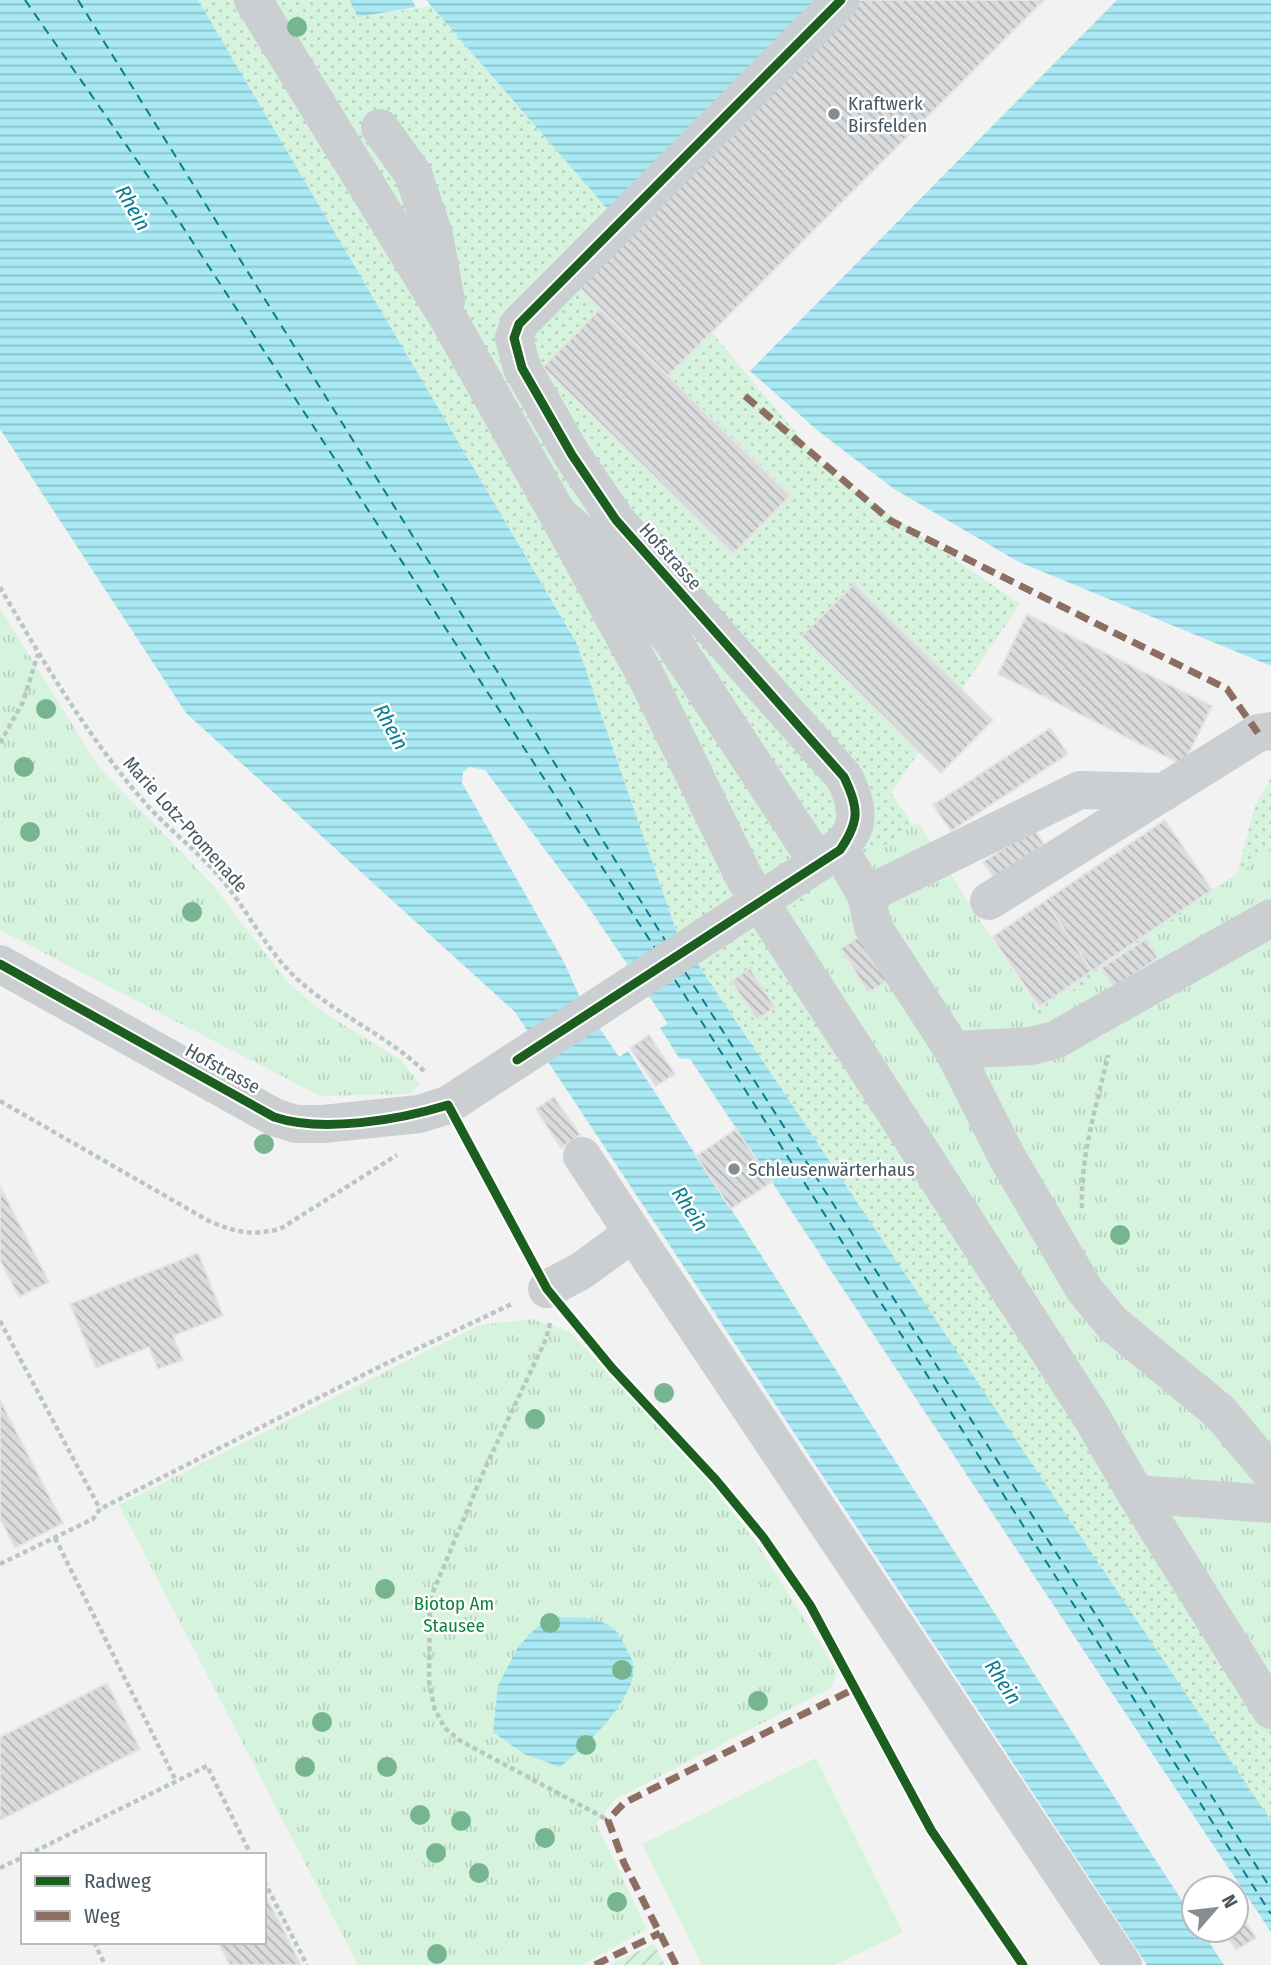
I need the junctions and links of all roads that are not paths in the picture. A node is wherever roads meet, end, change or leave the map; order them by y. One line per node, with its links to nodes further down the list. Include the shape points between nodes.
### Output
1 (253, 0): 4 (street)
2 (841, 0): 8 (street, Hofstrasse, via 519,324 514,338 516,352 572,455 616,520 844,777 853,795 853,831)
3 (380, 128): 4 (street, via 413,173 434,235)
4 (451, 323): 5 (street)
5 (557, 513): 8 (street, via 603,551 674,643); 18 (street, via 648,680 745,879 1049,1350)
6 (1271, 731): 7 (street, via 1258,733)
7 (1164, 792): 9 (street, via 1080,790); 10 (street)
8 (823, 860): 9 (street); 12 (street, Hofstrasse, bridge, via 448,1104 419,1114 323,1124 296,1124 274,1117)
9 (866, 895): 13 (street, via 873,928)
10 (989, 901)
11 (1271, 918): 13 (street, via 1055,1040 1031,1046)
12 (0, 964)
13 (953, 1050): 17 (street, via 1007,1157 1084,1289 1112,1323 1220,1412)
14 (582, 1156): 15 (street)
15 (633, 1233): 16 (street, via 581,1271); 21 (street)
16 (550, 1301)
17 (1271, 1473)
18 (1136, 1494): 19 (street); 20 (street)
19 (1271, 1504)
20 (1271, 1710)
21 (1123, 1965)

